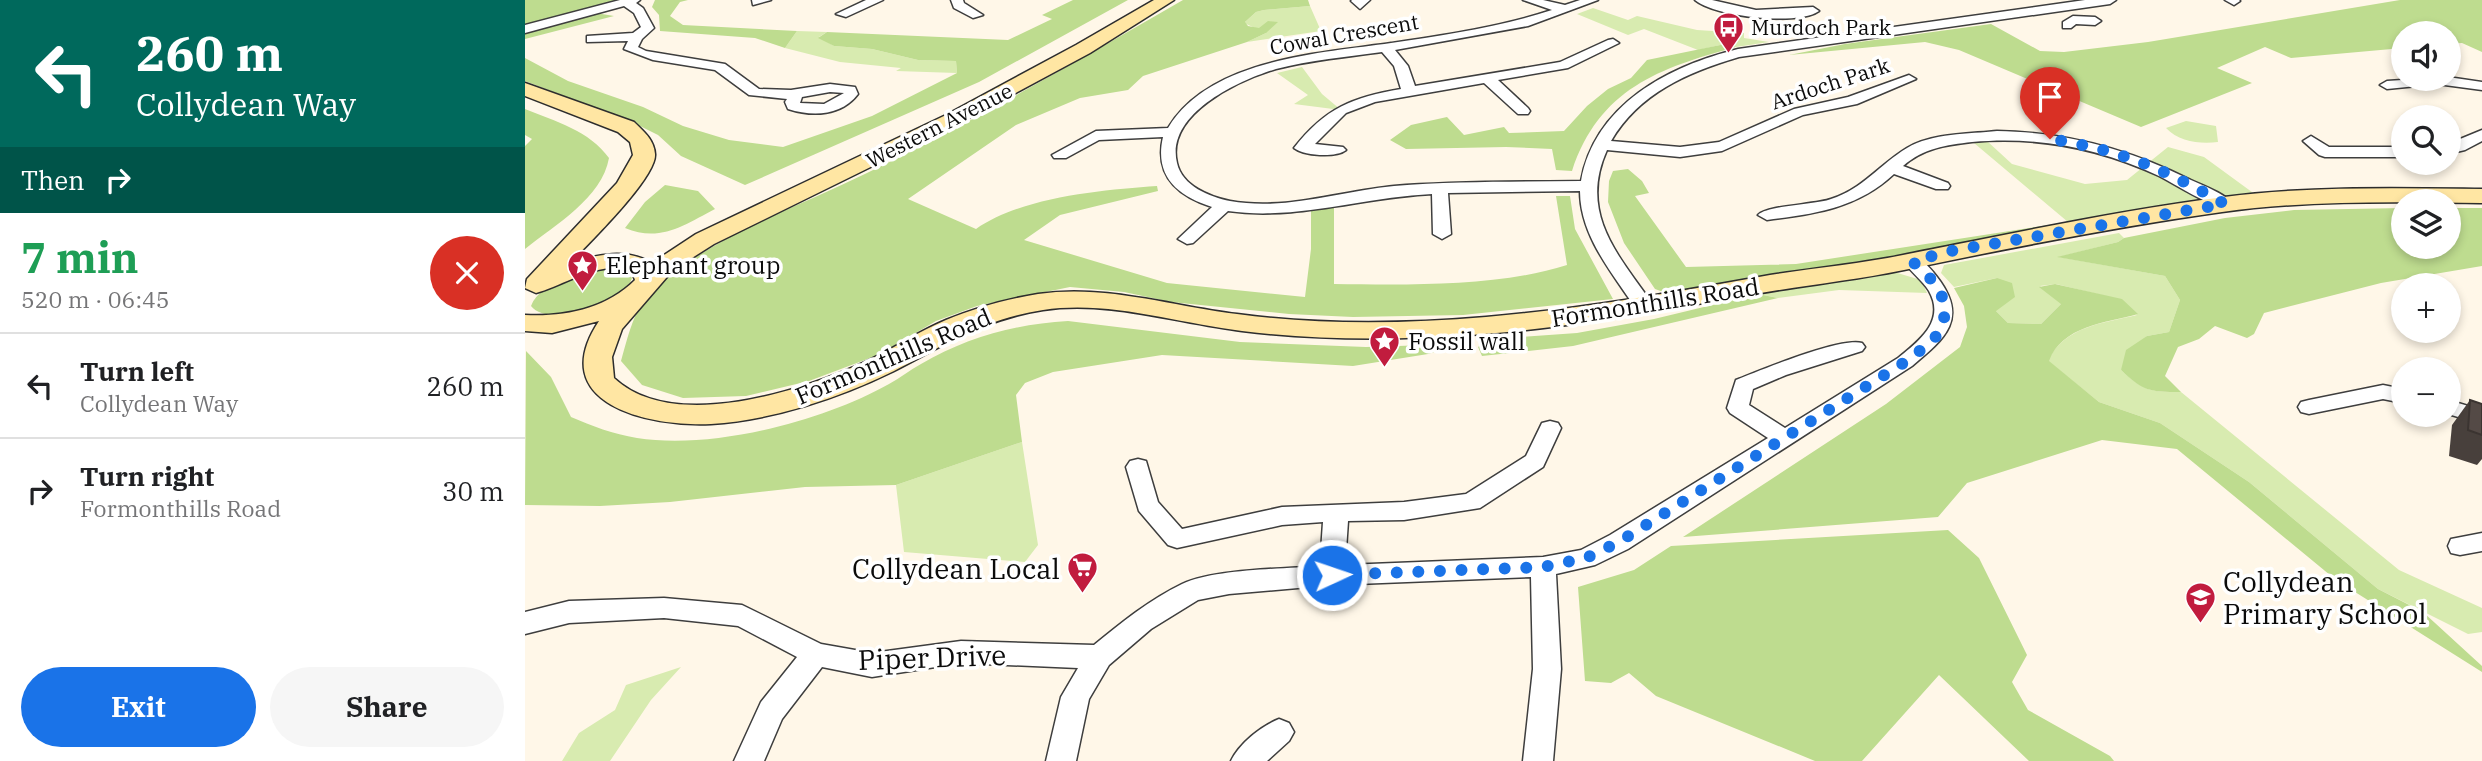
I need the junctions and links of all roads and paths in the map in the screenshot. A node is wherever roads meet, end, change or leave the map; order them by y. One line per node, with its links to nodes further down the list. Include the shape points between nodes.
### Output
1 (877, 0): 12 (street)
2 (957, 0): 13 (street)
3 (1166, 0): 45 (street, Western Avenue, via 953,119)
4 (1529, 0): 9 (street)
5 (1592, 0): 9 (street, Cowal Crescent)
6 (1701, 0): 11 (street, via 1738,14)
7 (2110, 0): 10 (street)
8 (630, 1): 15 (street); 16 (street, via 648,27)
9 (1565, 9): 19 (street, Cowal Crescent, via 1496,30)
10 (2051, 9): 14 (street, via 2070,22); 31 (street, via 1722,58 1652,88 1627,107)
11 (1813, 11)
12 (842, 15)
13 (977, 15)
14 (2095, 21)
15 (525, 29)
16 (636, 37): 17 (street); 26 (street, via 631,49 647,57 720,66 749,90)
17 (592, 39)
18 (1613, 43): 20 (street, via 1563,65)
19 (1384, 47): 25 (street, via 1407,74); 28 (street, Cowal Crescent, via 1254,73 1195,105)
20 (1487, 78): 25 (street); 27 (street)
21 (1909, 79): 31 (street, Ardoch Park, via 1852,101 1799,112 1722,146 1680,152)
22 (2387, 85): 23 (street, via 2437,80)
23 (2482, 86)
24 (525, 89): 47 (street, via 626,127 640,140 642,165)
25 (1408, 90): 33 (street, via 1341,110 1301,148)
26 (796, 96)
27 (1523, 111)
28 (1171, 132): 35 (street, via 1096,136); 42 (street, via 1169,171 1180,187)
29 (2482, 135): 32 (street)
30 (2311, 141): 34 (street, via 2330,156)
31 (1602, 145): 37 (street, via 1590,168)
32 (2461, 146)
33 (1338, 150)
34 (2391, 153)
35 (1060, 155)
36 (1894, 169): 38 (street); 41 (street, via 1915,150 1939,143 2026,135 2120,152); 43 (street, via 1860,193 1821,209)
37 (1589, 186): 39 (street); 52 (street, via 1589,209 1602,240)
38 (1942, 186)
39 (1440, 189): 42 (street, via 1390,191 1299,207); 44 (street)
40 (2482, 196): 41 (street, Formonthills Road, via 2360,194)
41 (2225, 204): 49 (street, Formonthills Road, via 1945,252)
42 (1224, 205): 46 (street)
43 (1767, 215)
44 (1443, 234)
45 (705, 239): 48 (street); 50 (street)
46 (1187, 239)
47 (579, 240): 48 (street, via 582,251); 51 (street)
48 (613, 262): 50 (street, via 642,267 647,272); 51 (street, via 568,270)
49 (1913, 262): 52 (street, Formonthills Road); 62 (street, via 1933,281 1945,302 1944,320 1934,340)
50 (640, 288): 53 (street, via 593,316); 55 (street, Formonthills Road, via 612,319)
51 (530, 289)
52 (1644, 306): 55 (street, Formonthills Road, via 1549,321 1372,331 1246,325 1090,298 1063,300 970,320 815,393 716,412 660,411 619,397 598,375 596,362)
53 (569, 322): 54 (street); 55 (street, via 586,323)
54 (529, 325)
55 (602, 341)
56 (1855, 346): 62 (street, via 1743,385 1738,408)
57 (2391, 394): 58 (street)
58 (2309, 407)
59 (2461, 411): 60 (street)
60 (2482, 417)
61 (1550, 428): 64 (street, via 1535,461 1472,502 1403,512)
62 (1785, 438): 65 (street, via 1619,542 1586,558)
63 (1138, 467): 64 (street, via 1147,505 1177,539 1282,516)
64 (1336, 512): 66 (street)
65 (1543, 567): 66 (street); 74 (street, via 1547,668)
66 (1332, 575): 69 (street, via 1192,592 1142,621)
67 (525, 623): 68 (street, Piper Drive, via 569,612 677,609 742,616)
68 (816, 654): 69 (street, Piper Drive, via 871,665 961,652); 71 (street, via 771,711)
69 (1099, 657): 72 (street, via 1075,697)
70 (1279, 732): 73 (street)
71 (749, 761)
72 (1061, 761)
73 (1246, 761)
74 (1538, 761)

